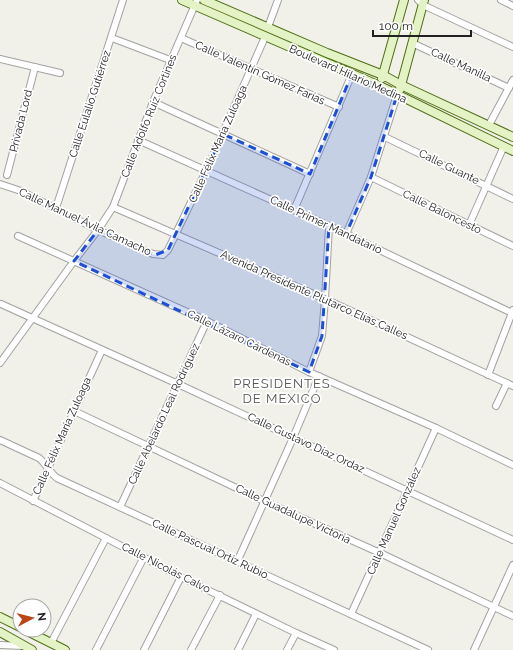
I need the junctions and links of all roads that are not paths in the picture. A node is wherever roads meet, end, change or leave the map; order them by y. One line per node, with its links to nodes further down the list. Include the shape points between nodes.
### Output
1 (123, 0): 12 (street, Calle Eulalio Gutiérrez)
2 (182, 0): 8 (main road, Boulevard Hilario Medina)
3 (204, 0): 10 (main road, Boulevard Hilario Medina)
4 (278, 0): 10 (street)
5 (404, 0): 22 (main road)
6 (501, 0): 9 (street)
7 (422, 2): 14 (main road); 15 (street)
8 (196, 3): 11 (main road, Boulevard Hilario Medina); 13 (street, Calle Adolfo Ruíz Cortines)
9 (513, 6)
10 (268, 27): 22 (main road, Boulevard Hilario Medina)
11 (265, 37): 19 (street, Calle Félix María Zuloaga); 21 (main road, Boulevard Hilario Medina)
12 (112, 38): 17 (street); 45 (street, Calle Eulalio Gutiérrez)
13 (181, 38): 17 (street, Calle Adolfo Ruíz Cortines); 19 (street, Calle Valentín Gómez Farías)
14 (412, 43): 24 (main road); 26 (street, Calle Manilla)
15 (513, 47)
16 (0, 59): 18 (street)
17 (170, 60): 28 (street, Calle Adolfo Ruíz Cortines)
18 (35, 67): 20 (street); 39 (street, Privada Lord)
19 (251, 70): 29 (street, Calle Valentín Gómez Farías); 31 (street, Calle Félix María Zuloaga)
20 (60, 73)
21 (352, 74): 25 (main road, Boulevard Hilario Medina); 29 (street)
22 (383, 75): 24 (main road, Boulevard Hilario Medina); 25 (main road)
23 (513, 80): 26 (street)
24 (401, 85): 27 (main road); 30 (main road, Boulevard Hilario Medina)
25 (380, 86): 27 (main road, Boulevard Hilario Medina)
26 (509, 88): 30 (street)
27 (398, 95): 32 (street); 35 (main road, Boulevard Hilario Medina)
28 (153, 102): 31 (street); 34 (street, Calle Adolfo Ruíz Cortines)
29 (339, 107): 38 (street)
30 (490, 125): 33 (main road, Boulevard Hilario Medina)
31 (223, 134): 37 (street, Calle Félix María Zuloaga); 38 (street)
32 (385, 137): 40 (street); 42 (street, Calle Guante)
33 (513, 137)
34 (138, 140): 37 (street, Calle Primer Mandatario); 44 (street, Calle Adolfo Ruíz Cortines)
35 (504, 146): 36 (main road, Boulevard Hilario Medina); 42 (street)
36 (513, 151)
37 (206, 171): 46 (street, Calle Primer Mandatario); 50 (street, Calle Félix María Zuloaga)
38 (310, 174): 46 (street)
39 (7, 175)
40 (371, 178): 47 (street, Calle Baloncesto); 51 (street)
41 (0, 184): 45 (street, Calle Manuel Ávila Camacho)
42 (487, 186): 43 (street, Calle Guante); 47 (street)
43 (513, 198)
44 (113, 207): 49 (street, Calle Adolfo Ruíz Cortines); 50 (street, Avenida Presidente Plutarco Elías Calles)
45 (56, 208): 49 (street, Calle Manuel Ávila Camacho)
46 (294, 210): 48 (street, Calle Primer Mandatario)
47 (469, 225): 53 (street, Calle Baloncesto)
48 (329, 226): 51 (street, Calle Primer Mandatario); 56 (street)
49 (98, 230): 54 (street, Calle Manuel Ávila Camacho, via 155,256 163,255); 55 (street, Calle Adolfo Ruíz Cortines)
50 (176, 234): 54 (street, Calle Félix María Zuloaga); 56 (street, Avenida Presidente Plutarco Elías Calles)
51 (346, 234): 58 (street, Calle Primer Mandatario)
52 (18, 236): 55 (street, Calle Lázaro Cárdenas)
53 (513, 246)
54 (168, 250)
55 (74, 261): 59 (street, Calle Adolfo Ruíz Cortines); 60 (street, Calle Lázaro Cárdenas)
56 (325, 299): 63 (street, via 322,336); 64 (street, Avenida Presidente Plutarco Elías Calles)
57 (1, 304): 59 (street, Calle Gustavo Díaz Ordaz)
58 (513, 312): 64 (street)
59 (33, 318): 61 (street, Calle Gustavo Díaz Ordaz); 62 (street, Calle Adolfo Ruíz Cortines)
60 (207, 322): 63 (street, Calle Lázaro Cárdenas); 66 (street, Calle Abelardo Leal Rodríguez)
61 (102, 350): 66 (street, Calle Gustavo Díaz Ordaz); 69 (street, Calle Félix María Zuloaga)
62 (0, 363)
63 (309, 372): 65 (street, Calle Lázaro Cárdenas)
64 (488, 375): 67 (street, Avenida Presidente Plutarco Elías Calles)
65 (319, 376): 70 (street, Calle Lázaro Cárdenas); 71 (street)
66 (178, 384): 71 (street, Calle Gustavo Díaz Ordaz); 73 (street, Calle Abelardo Leal Rodríguez)
67 (510, 385): 68 (street)
68 (496, 406)
69 (74, 411): 73 (street, Calle Guadalupe Victoria); 75 (street, Calle Félix María Zuloaga)
70 (436, 428): 74 (street, Calle Lázaro Cárdenas); 77 (street, Calle Manuel González)
71 (293, 438): 77 (street, Calle Gustavo Díaz Ordaz); 79 (street)
72 (0, 440): 75 (street, Calle Pascual Ortiz Rubio, via 39,458)
73 (149, 446): 79 (street, Calle Guadalupe Victoria); 80 (street, Calle Abelardo Leal Rodríguez)
74 (513, 465)
75 (48, 468): 78 (street, Calle Félix María Zuloaga); 80 (street, Calle Pascual Ortiz Rubio, via 57,478)
76 (0, 483): 78 (street, Calle Nicolás Calvo)
77 (408, 490): 82 (street, Calle Gustavo Díaz Ordaz); 83 (street, Calle Manuel González)
78 (33, 501): 81 (street, Calle Nicolás Calvo)
79 (264, 501): 83 (street, Calle Guadalupe Victoria); 85 (street)
80 (120, 507): 85 (street, Calle Pascual Ortiz Rubio)
81 (106, 538): 84 (street, Calle Nicolás Calvo); 98 (street)
82 (513, 540)
83 (380, 553): 89 (street, Calle Guadalupe Victoria); 91 (street, Calle Manuel González)
84 (144, 557): 87 (street, Calle Nicolás Calvo); 103 (street)
85 (236, 562): 91 (street, Calle Pascual Ortiz Rubio)
86 (513, 565): 89 (street)
87 (182, 577): 88 (street, Calle Nicolás Calvo); 104 (street)
88 (220, 596): 90 (street, Calle Nicolás Calvo); 105 (street)
89 (494, 607): 92 (street, Calle Guadalupe Victoria); 110 (street)
90 (256, 614): 96 (street, Calle Nicolás Calvo); 106 (street)
91 (351, 614): 109 (street, Calle Pascual Ortiz Rubio)
92 (513, 616)
93 (0, 617): 94 (main road)
94 (12, 623)
95 (0, 632): 100 (main road)
96 (296, 633): 107 (street); 108 (street, Calle Nicolás Calvo)
97 (41, 638): 98 (main road)
98 (51, 643): 102 (main road)
99 (0, 645): 100 (street)
100 (24, 646): 101 (main road)
101 (32, 650)
102 (65, 650)
103 (96, 650)
104 (144, 650)
105 (191, 650)
106 (238, 650)
107 (287, 650)
108 (334, 650)
109 (428, 650)
110 (474, 650)

